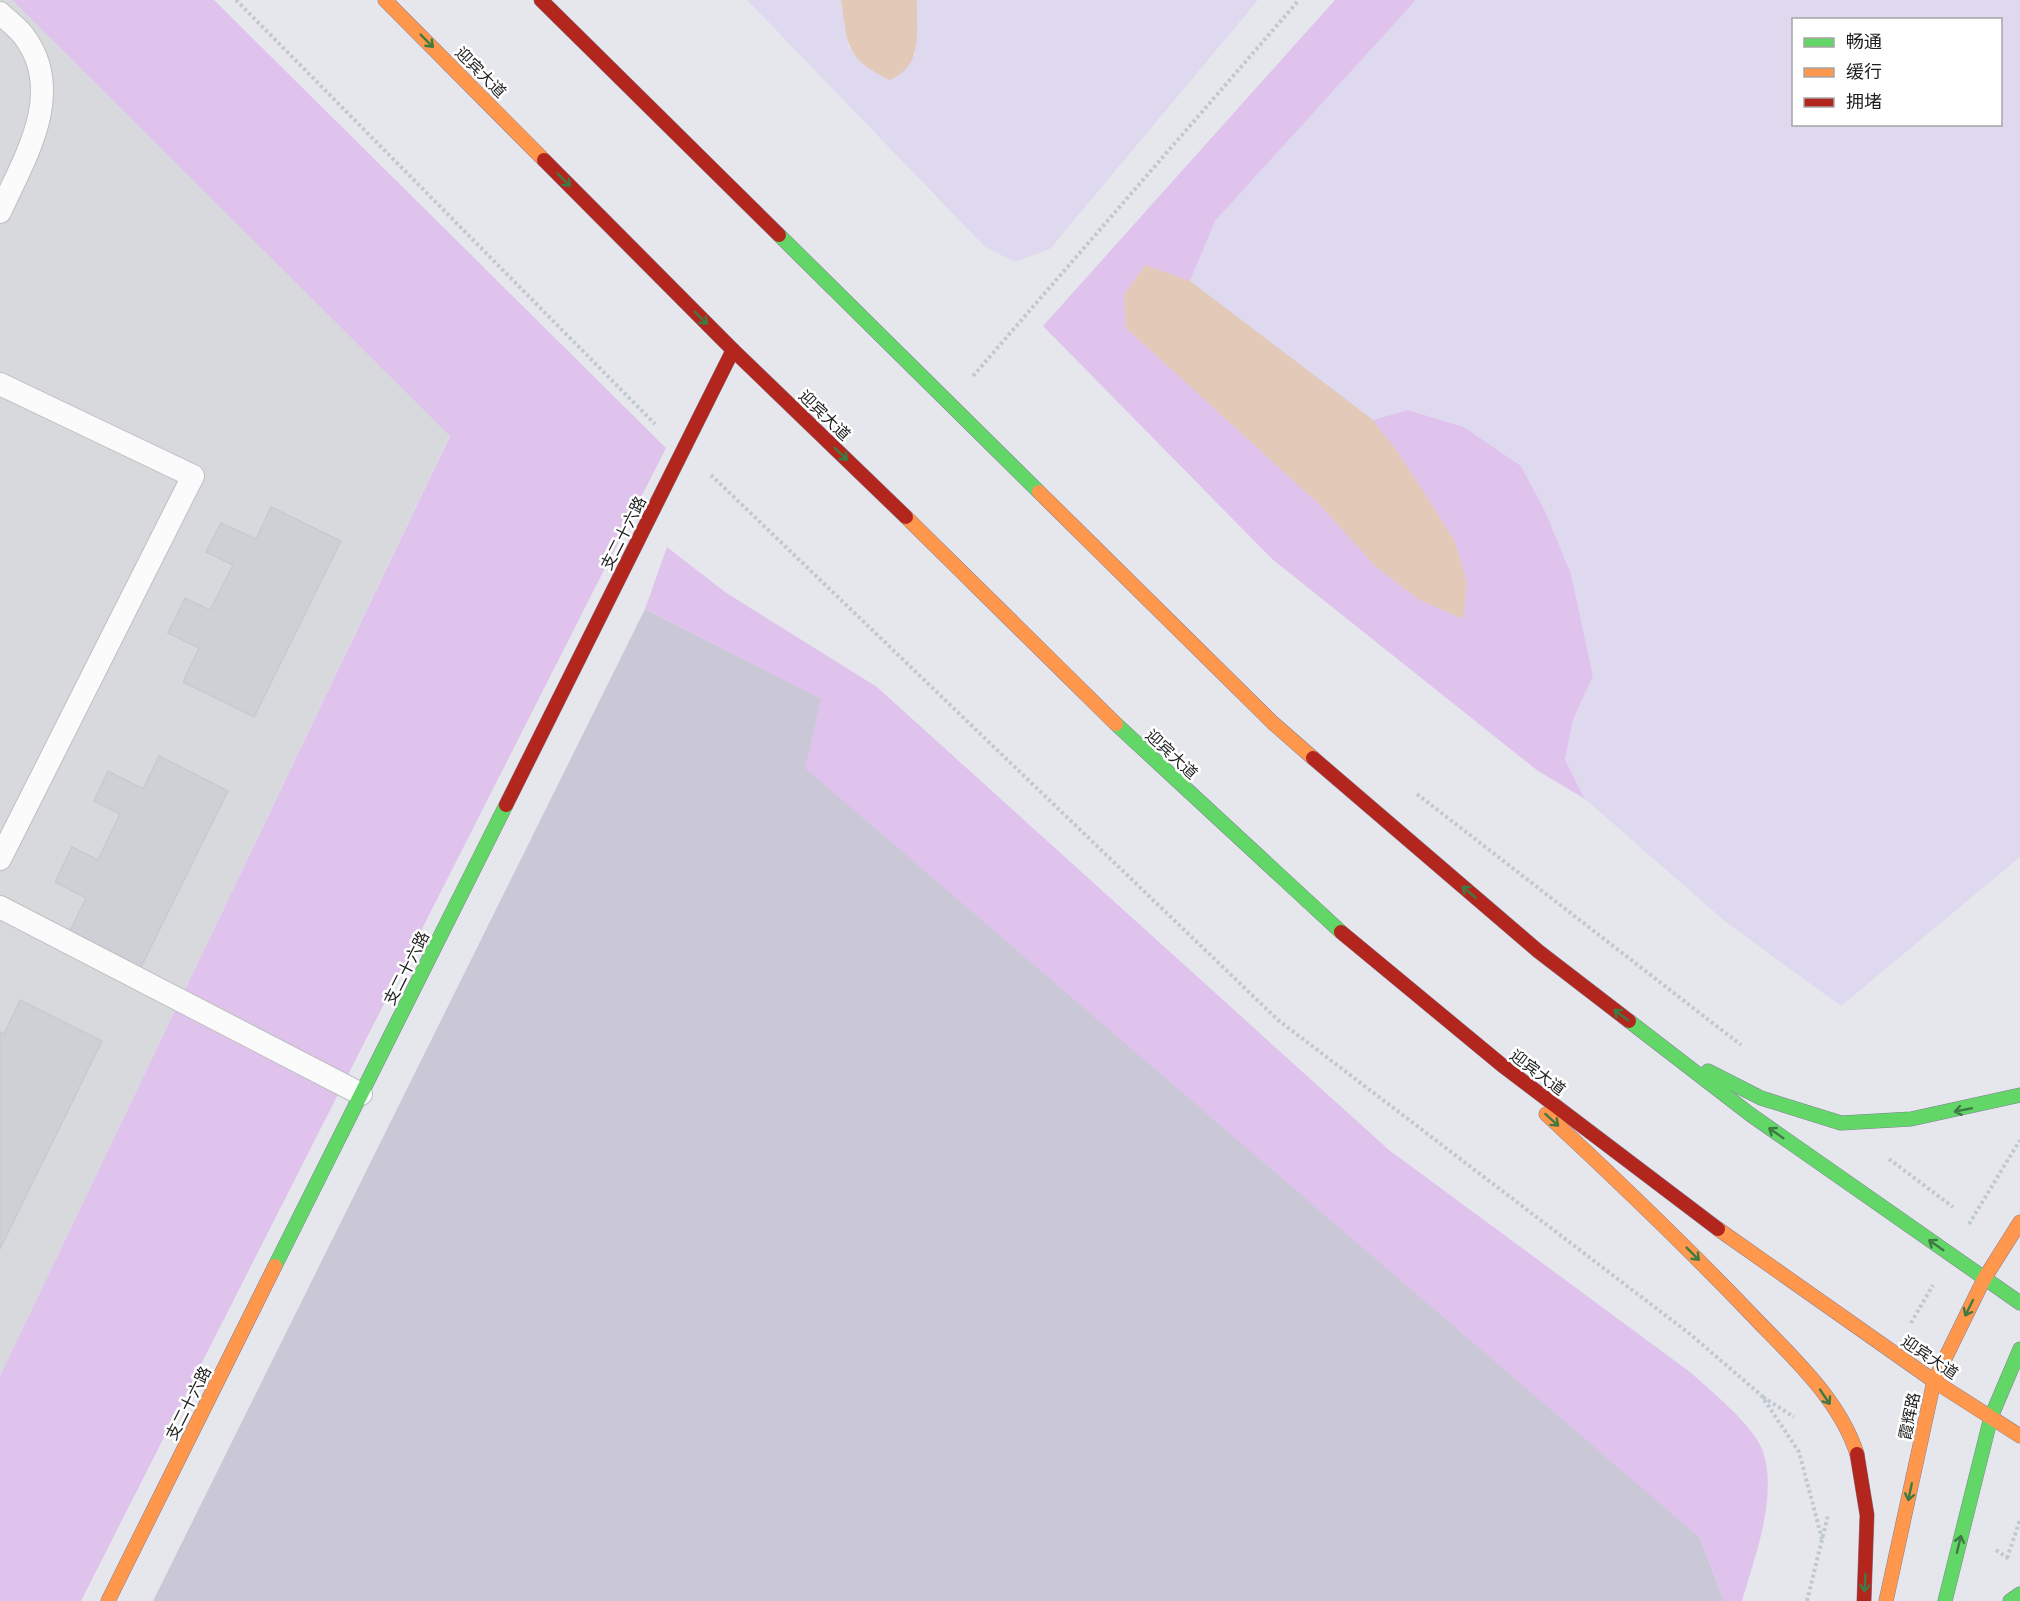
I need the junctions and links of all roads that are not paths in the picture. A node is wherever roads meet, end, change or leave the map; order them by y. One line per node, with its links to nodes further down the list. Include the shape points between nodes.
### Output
1 (385, 0): 5 (main road, 迎宾大道, one-way to 5)
2 (541, 0): 10 (main road, one-way to 2, via 1538,951 1273,723)
3 (0, 13): 4 (lane, via 30,47 42,72 43,102 35,137)
4 (0, 212)
5 (733, 350): 9 (main road, 迎宾大道, one-way to 9, via 1079,690 1318,913); 11 (main road, 支二十六路)
6 (0, 384): 7 (lane, via 193,476)
7 (0, 859)
8 (0, 907): 11 (lane)
9 (1400, 981): 17 (main road, 迎宾大道, via 1503,1066 1722,1232); 22 (main road, one-way to 22, via 1638,1198 1721,1281 1818,1388 1848,1431 1867,1495)
10 (1645, 1033): 12 (main road, one-way to 10, via 1914,1119 1843,1123 1785,1107 1729,1084); 14 (main road, one-way to 10, via 1751,1115)
11 (362, 1094): 21 (main road, 支二十六路)
12 (2020, 1095)
13 (2020, 1222): 14 (main road, 霞辉路)
14 (1984, 1279): 15 (main road); 17 (main road, 霞辉路, one-way to 17)
15 (2020, 1303)
16 (2020, 1349): 18 (main road)
17 (1934, 1381): 18 (main road, 迎宾大道); 23 (main road, 霞辉路, one-way to 23)
18 (1991, 1417): 19 (main road, 迎宾大道); 24 (main road, one-way to 18)
19 (2020, 1436)
20 (2020, 1594): 25 (main road)
21 (108, 1601)
22 (1864, 1601)
23 (1886, 1601)
24 (1945, 1601)
25 (2010, 1601)

